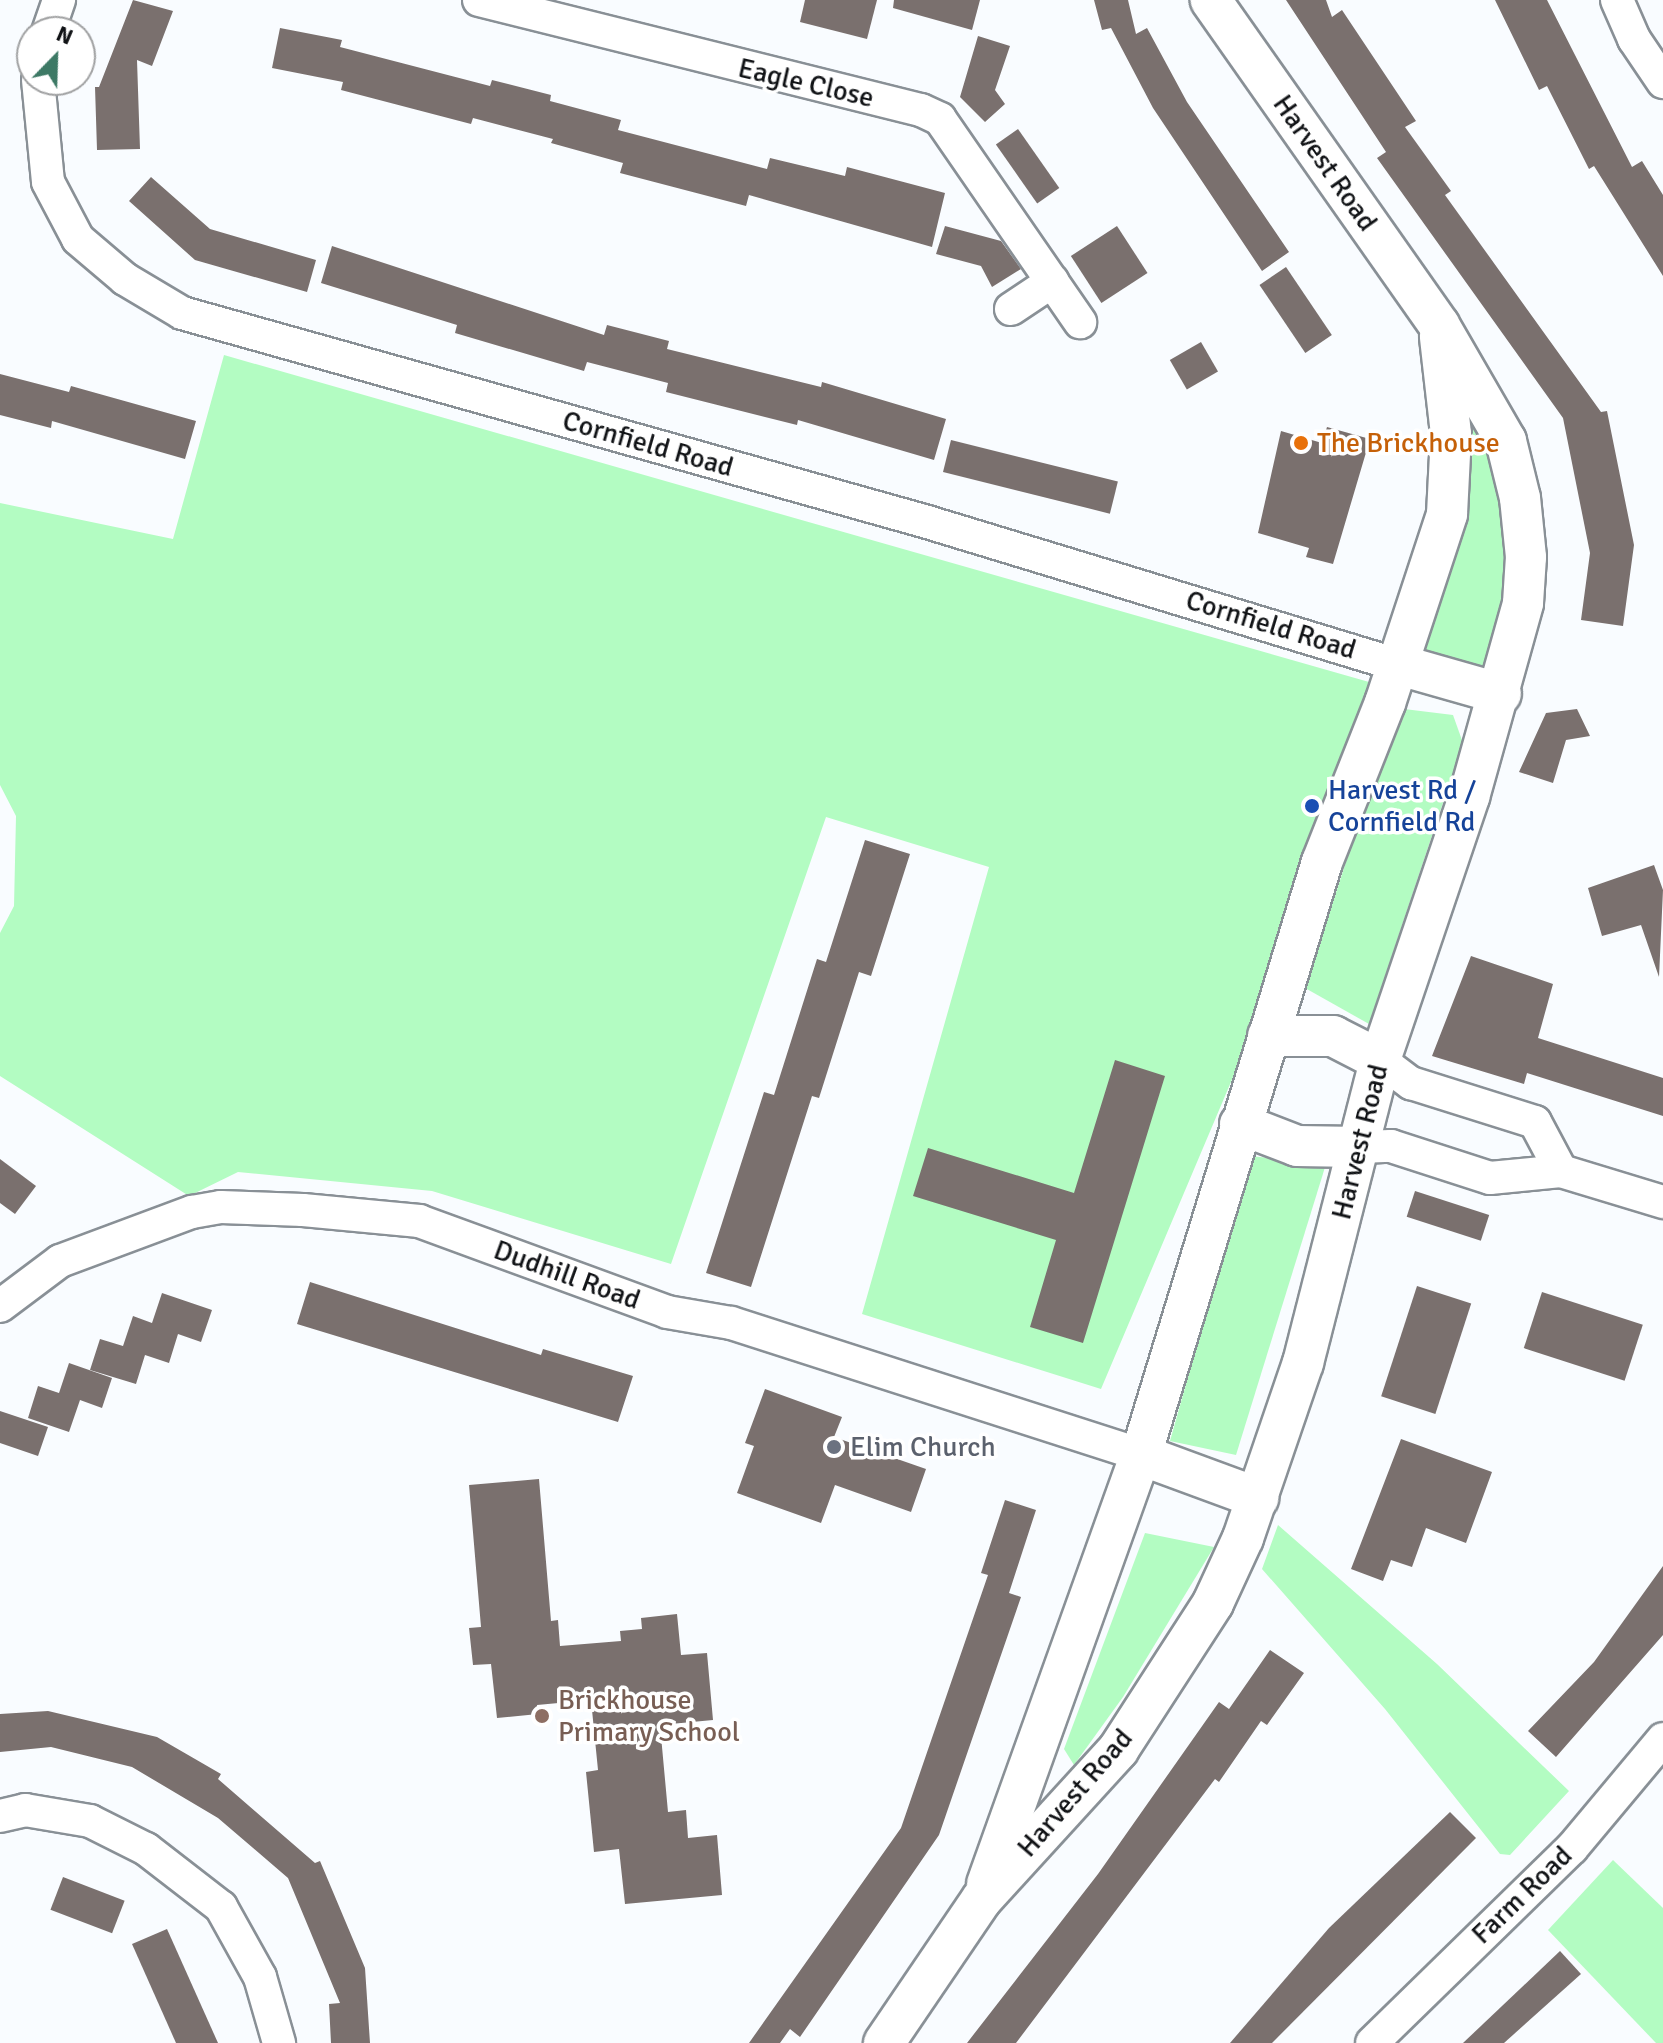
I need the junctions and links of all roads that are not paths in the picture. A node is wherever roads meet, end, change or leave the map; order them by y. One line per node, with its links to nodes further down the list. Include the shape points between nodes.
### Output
1 (479, 0): 6 (street, Eagle Close, via 921,110 951,132)
2 (1211, 0): 9 (street, Harvest Road)
3 (1617, 0): 4 (street, via 1634,39)
4 (1663, 82)
5 (40, 96): 10 (street, Cornfield Road, via 48,182 78,239 125,279 182,313 924,521)
6 (1053, 281): 7 (street); 8 (street, Eagle Close)
7 (1011, 309)
8 (1080, 322)
9 (1439, 325): 10 (street, Harvest Road, via 1452,473 1447,514); 11 (street, Harvest Road, via 1506,441 1520,498 1526,557 1523,603)
10 (1396, 664): 11 (street); 12 (street, Harvest Road, via 1322,862)
11 (1501, 694): 13 (street, Harvest Road)
12 (1268, 1036): 13 (street, via 1333,1036); 14 (street, Harvest Road)
13 (1380, 1060): 15 (street, Harvest Road); 16 (street, via 1411,1083 1535,1122)
14 (1240, 1124): 15 (street, via 1297,1146); 19 (street, Harvest Road)
15 (1359, 1147): 16 (street, via 1391,1146 1490,1178); 20 (street, Harvest Road, via 1303,1363)
16 (1561, 1171): 17 (street)
17 (1663, 1202)
18 (0, 1306): 19 (street, Dudhill Road, via 60,1261 192,1212 221,1207 290,1209 419,1221 667,1312 731,1323)
19 (1141, 1455): 20 (street); 23 (street, Harvest Road)
20 (1258, 1498): 23 (street, Harvest Road, via 1213,1603 1118,1750)
21 (1663, 1739): 26 (street, Farm Road, via 1572,1848)
22 (0, 1816): 24 (street, via 25,1810 90,1821 146,1849 221,1907 260,1977)
23 (982, 1899): 25 (street, Harvest Road)
24 (279, 2043)
25 (884, 2043)
26 (1372, 2043)

